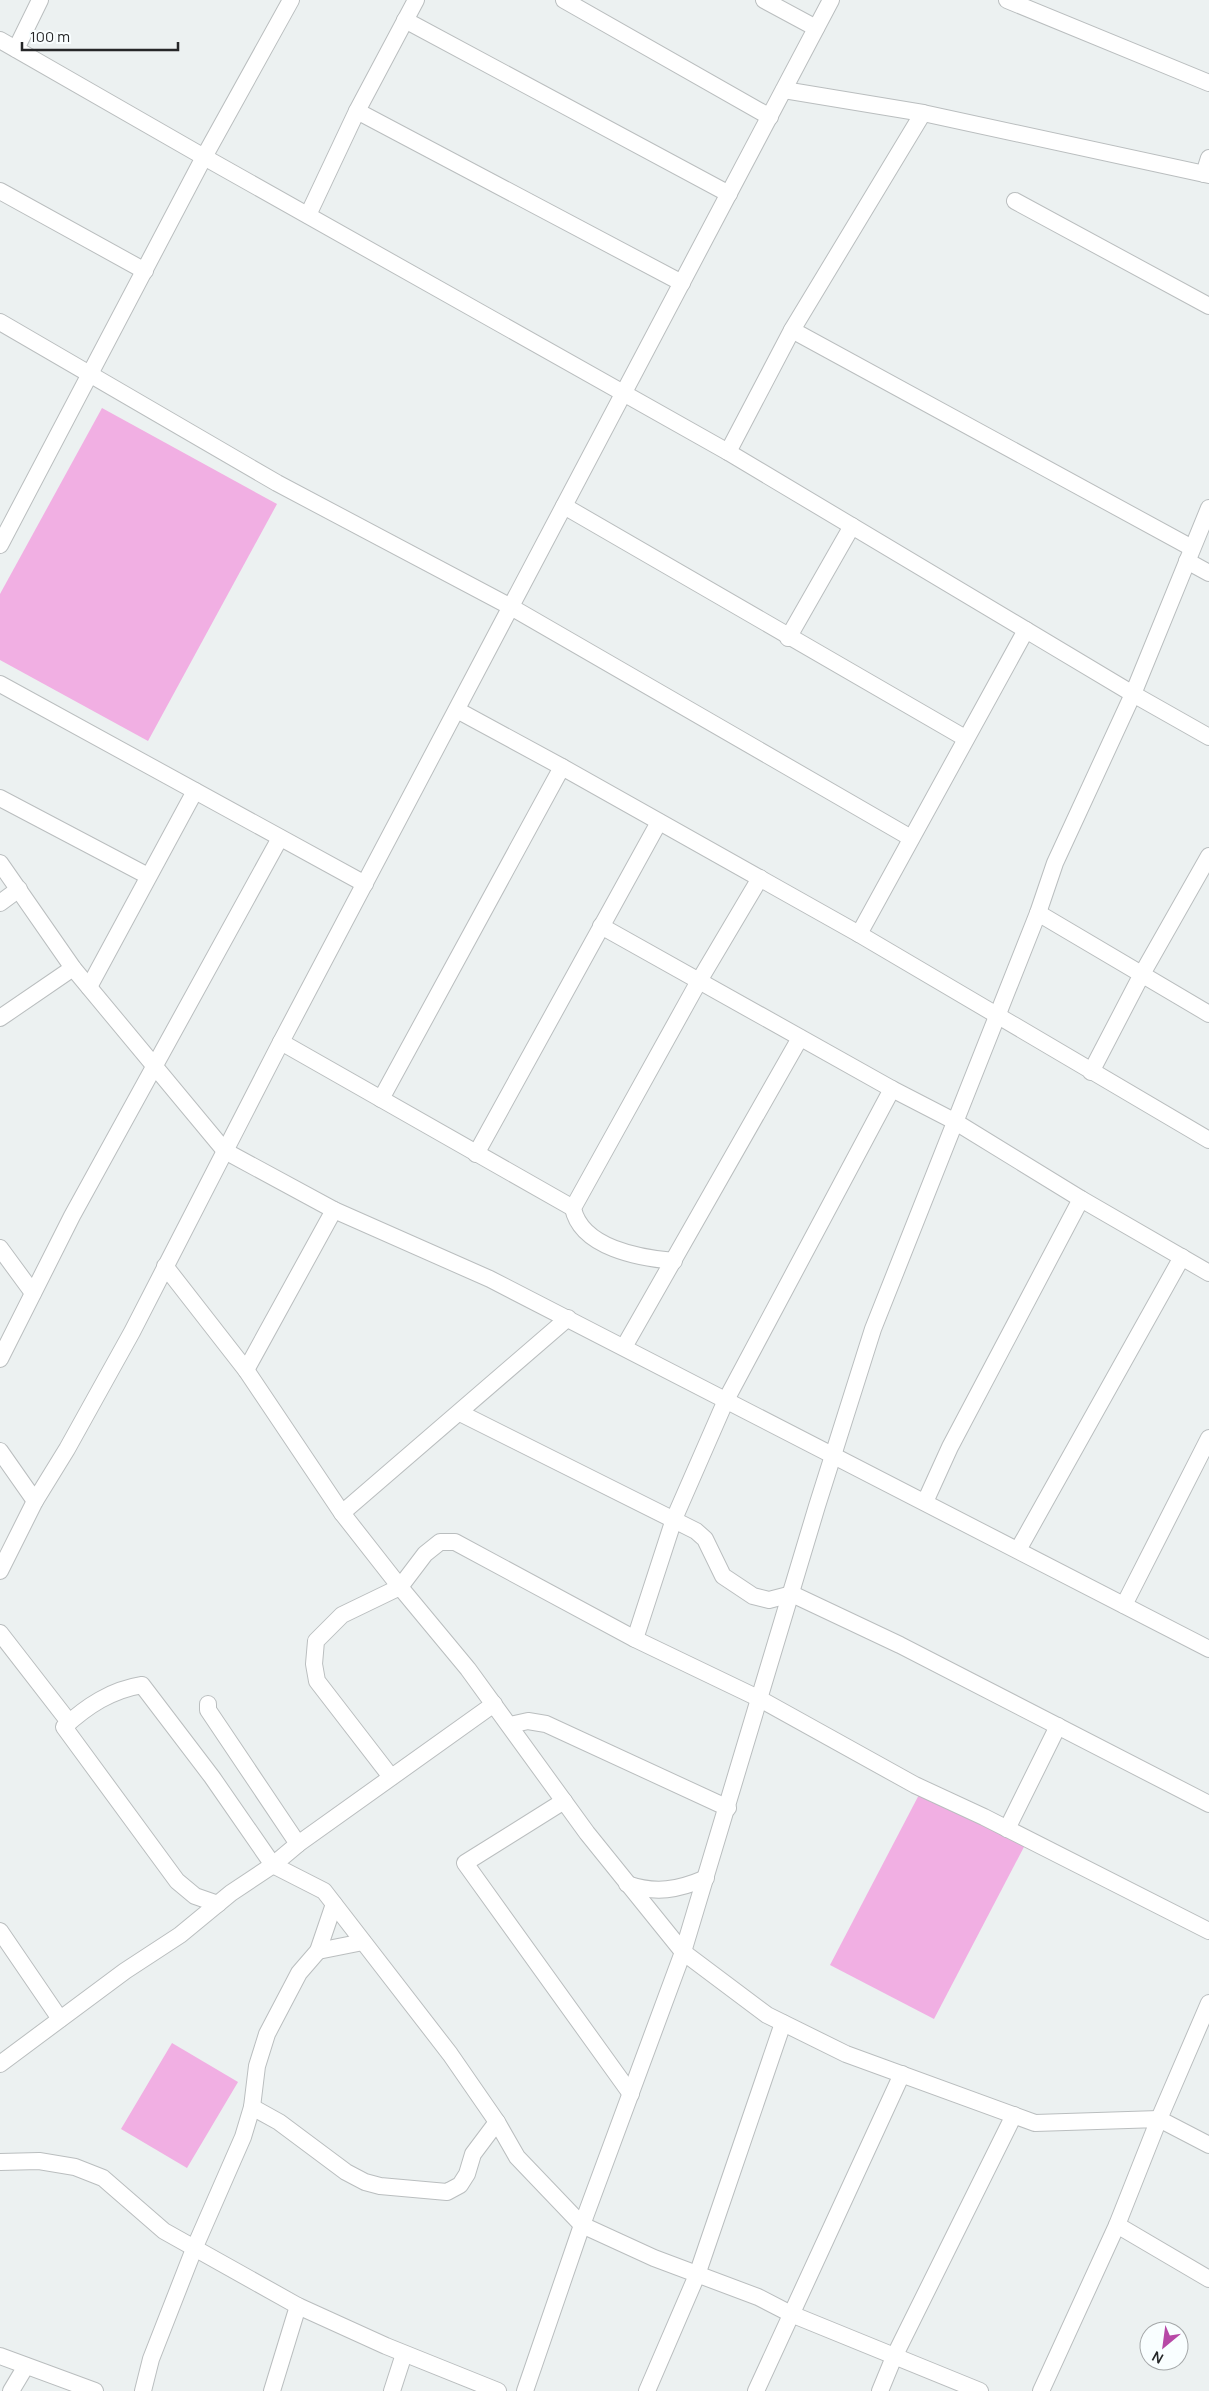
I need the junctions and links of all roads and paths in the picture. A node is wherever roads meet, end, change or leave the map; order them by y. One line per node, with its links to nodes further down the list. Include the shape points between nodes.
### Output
1 (40, 0): 11 (street)
2 (290, 0): 17 (street)
3 (416, 0): 8 (street)
4 (564, 0): 16 (street)
5 (764, 0): 9 (street)
6 (831, 0): 9 (street)
7 (1007, 0): 12 (street)
8 (405, 20): 14 (street); 21 (street)
9 (816, 28): 13 (street)
10 (0, 40): 11 (street)
11 (16, 49): 17 (street)
12 (1209, 84)
13 (784, 90): 15 (street); 16 (street)
14 (358, 111): 23 (street); 25 (street)
15 (923, 114): 19 (street); 28 (street)
16 (770, 116): 21 (street)
17 (204, 157): 23 (street); 24 (street)
18 (1209, 158): 19 (street)
19 (1206, 175)
20 (0, 191): 24 (street)
21 (729, 194): 25 (street)
22 (1015, 201): 26 (street)
23 (308, 215): 30 (street)
24 (145, 271): 29 (street)
25 (682, 283): 30 (street)
26 (1209, 306)
27 (0, 322): 29 (street)
28 (792, 330): 31 (street); 36 (street)
29 (91, 373): 35 (street); 38 (street, via 277,483)
30 (624, 392): 31 (street); 32 (street)
31 (728, 452): 34 (street)
32 (564, 506): 38 (street); 40 (street)
33 (1209, 508): 36 (street)
34 (852, 526): 39 (street); 40 (street)
35 (0, 545)
36 (1190, 555): 37 (street); 42 (street)
37 (1209, 573)
38 (511, 607): 43 (street); 51 (street)
39 (1026, 630): 42 (street); 44 (street)
40 (788, 638): 44 (street)
41 (0, 684): 47 (street)
42 (1133, 694): 45 (street); 60 (street, via 1055,862)
43 (456, 710): 46 (street); 57 (street)
44 (965, 738): 51 (street)
45 (1209, 738)
46 (562, 767): 49 (street); 75 (street)
47 (195, 791): 50 (street); 55 (street)
48 (0, 798): 55 (street)
49 (659, 822): 56 (street); 61 (street)
50 (280, 838): 57 (street); 72 (street)
51 (911, 838): 62 (street)
52 (1209, 856): 54 (street)
53 (0, 863): 58 (street)
54 (1205, 874): 64 (street)
55 (148, 876): 66 (street)
56 (760, 878): 62 (street); 65 (street)
57 (364, 884): 71 (street)
58 (19, 890): 59 (street); 63 (street)
59 (0, 903)
60 (1038, 913): 64 (street); 68 (street)
61 (601, 926): 65 (street); 79 (street)
62 (859, 934): 68 (street)
63 (73, 968): 66 (street); 69 (street)
64 (1142, 974): 67 (street); 73 (street)
65 (699, 981): 70 (street); 81 (street)
66 (89, 987): 72 (street)
67 (1209, 1014)
68 (997, 1016): 73 (street); 76 (street)
69 (0, 1018)
70 (800, 1038): 74 (street); 85 (street)
71 (281, 1042): 75 (street); 78 (street)
72 (154, 1066): 78 (street); 88 (street)
73 (1091, 1072): 77 (street)
74 (892, 1089): 76 (street); 93 (street)
75 (381, 1099): 79 (street)
76 (954, 1121): 80 (street); 97 (street, via 873,1329)
77 (1209, 1140)
78 (225, 1151): 82 (street); 86 (street)
79 (476, 1154): 81 (street)
80 (1081, 1199): 84 (street); 99 (street, via 950,1447)
81 (573, 1208): 85 (street, via 580,1228 595,1238 639,1256)
82 (334, 1210): 89 (street, via 490,1279); 92 (street)
83 (0, 1248): 88 (street)
84 (1182, 1257): 87 (street); 102 (street)
85 (674, 1261): 90 (street)
86 (165, 1266): 92 (street); 98 (street, via 123,1349)
87 (1209, 1272)
88 (33, 1293): 91 (street)
89 (568, 1318): 90 (street); 94 (street)
90 (624, 1348): 93 (street)
91 (0, 1359)
92 (246, 1370): 100 (street)
93 (726, 1400): 97 (street); 101 (street)
94 (460, 1412): 100 (street); 101 (street)
95 (1209, 1438): 106 (street)
96 (0, 1451): 98 (street)
97 (834, 1456): 99 (street); 105 (street)
98 (35, 1501): 103 (street)
99 (925, 1502): 102 (street)
100 (342, 1513): 104 (street)
101 (674, 1519): 105 (street, via 705,1539 723,1576 731,1583 752,1596 769,1600); 108 (street)
102 (1018, 1550): 106 (street)
103 (0, 1570)
104 (400, 1587): 108 (street, via 425,1554 440,1542 455,1542); 112 (street); 116 (street, via 342,1616 316,1641 314,1664 317,1681)
105 (792, 1594): 110 (street); 115 (street)
106 (1124, 1605): 109 (street)
107 (0, 1633): 113 (street)
108 (635, 1639): 110 (street)
109 (1209, 1649)
110 (760, 1699): 119 (street); 120 (street, via 916,1786)
111 (208, 1704): 121 (street, via 208,1710)
112 (494, 1704): 114 (street); 116 (street)
113 (69, 1722): 122 (street, via 92,1703 124,1688 142,1684); 125 (street, via 64,1727 177,1881 195,1896)
114 (510, 1725): 117 (street); 119 (street, via 528,1721 546,1724)
115 (1058, 1726): 118 (street); 120 (street)
116 (391, 1777): 121 (street)
117 (564, 1801): 124 (street); 138 (street, via 465,1863)
118 (1209, 1804)
119 (728, 1808): 123 (street)
120 (1007, 1829): 128 (street)
121 (298, 1844): 122 (street)
122 (273, 1865): 125 (street); 126 (street, via 324,1891)
123 (706, 1878): 124 (street, via 681,1888 662,1891); 131 (street)
124 (627, 1884): 131 (street)
125 (218, 1904): 133 (street)
126 (334, 1904): 129 (street); 130 (street)
127 (0, 1931): 133 (street)
128 (1209, 1931)
129 (363, 1942): 130 (street); 142 (street, via 450,2054)
130 (318, 1951): 139 (street, via 299,1973 267,2034 257,2066)
131 (683, 1952): 134 (street, via 767,2015); 138 (street)
132 (1209, 2003): 135 (street)
133 (60, 2019): 136 (street)
134 (783, 2023): 137 (street, via 846,2054); 148 (street)
135 (1205, 2023): 141 (street)
136 (0, 2064)
137 (902, 2074): 140 (street); 151 (street)
138 (631, 2094): 146 (street)
139 (252, 2107): 142 (street, via 365,2182 447,2192 460,2185 473,2154); 147 (street)
140 (1014, 2116): 141 (street, via 1035,2123); 154 (street)
141 (1159, 2119): 143 (street); 145 (street)
142 (497, 2122): 146 (street, via 517,2158)
143 (1209, 2144)
144 (0, 2162): 147 (street, via 39,2161 76,2167 103,2178 164,2231)
145 (1117, 2225): 149 (street); 167 (street)
146 (582, 2226): 148 (street); 162 (street)
147 (194, 2249): 150 (street); 158 (street, via 151,2359)
148 (697, 2275): 151 (street, via 758,2297); 163 (street)
149 (1209, 2279)
150 (298, 2306): 152 (street); 159 (street)
151 (791, 2314): 154 (street); 164 (street)
152 (404, 2354): 160 (street); 161 (street)
153 (0, 2356): 155 (street)
154 (894, 2358): 165 (street); 166 (street)
155 (26, 2366): 156 (street); 157 (street)
156 (11, 2391)
157 (95, 2391)
158 (143, 2391)
159 (272, 2391)
160 (392, 2391)
161 (498, 2391)
162 (525, 2391)
163 (647, 2391)
164 (756, 2391)
165 (880, 2391)
166 (980, 2391)
167 (1041, 2391)

